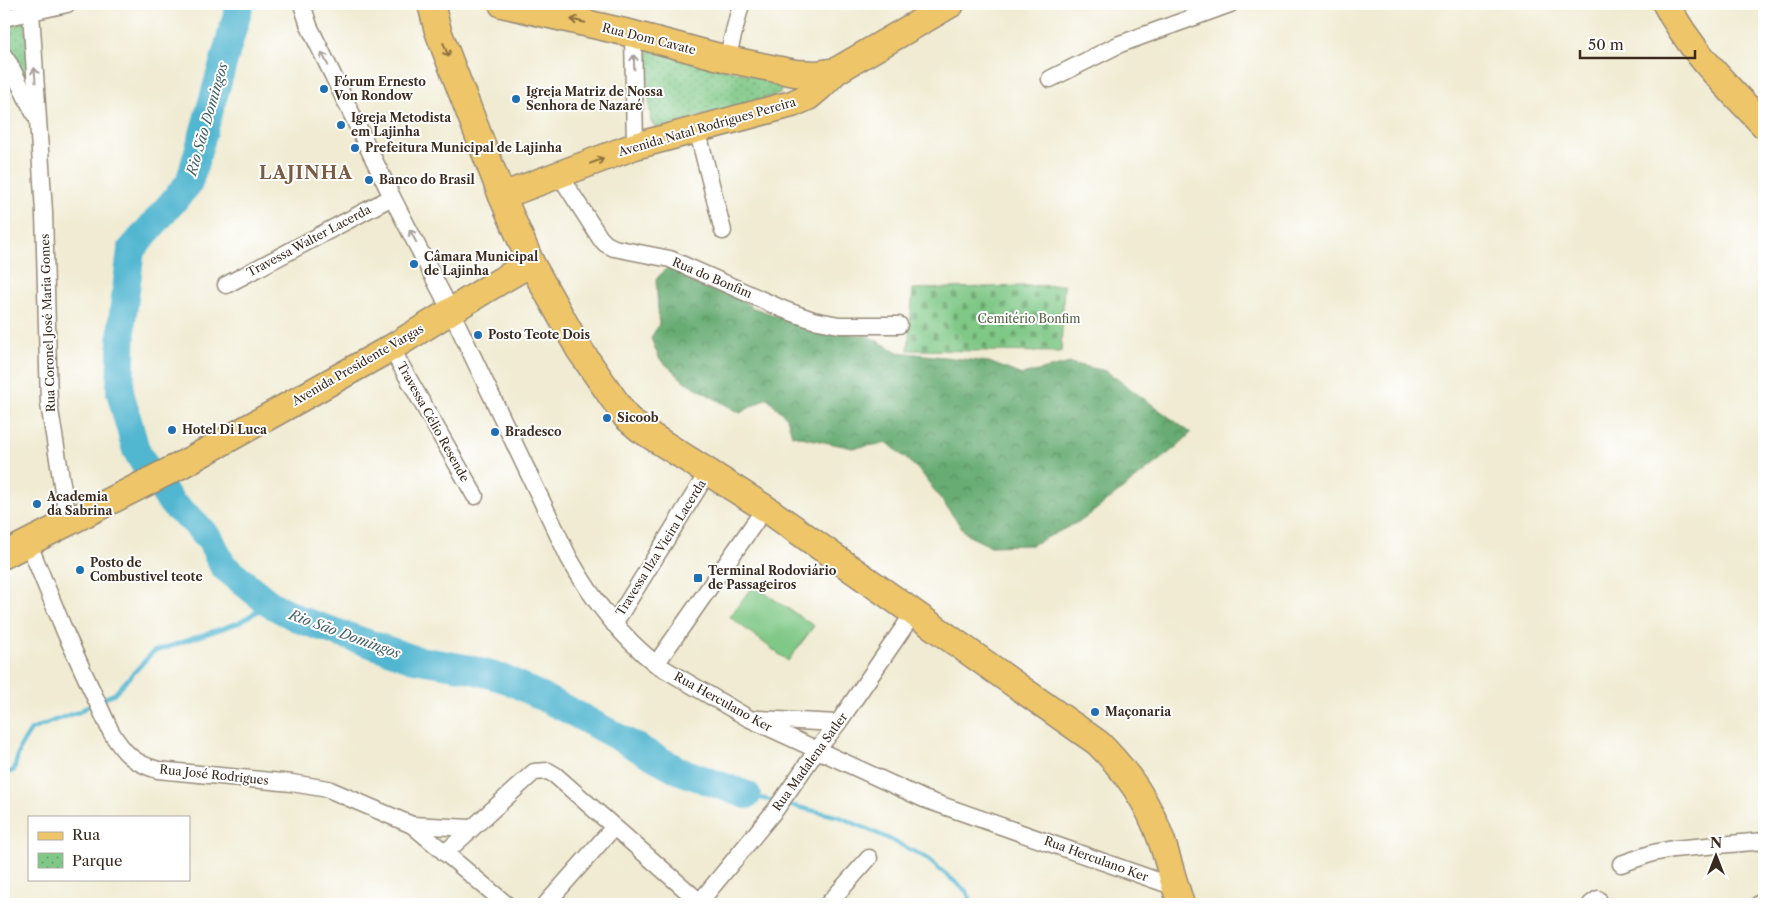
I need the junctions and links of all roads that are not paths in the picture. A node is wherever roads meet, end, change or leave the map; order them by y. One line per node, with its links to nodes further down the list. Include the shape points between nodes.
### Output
1 (66, 4): 9 (street)
2 (302, 4): 24 (street, Rua Herculano Ker, one-way to 2, via 309,26)
3 (431, 4): 23 (main road, one-way to 23, via 438,31)
4 (502, 4): 11 (main road, Rua Dom Cavate, one-way to 4)
5 (741, 4): 13 (street)
6 (951, 4): 14 (main road, Avenida Natal Rodrigues Pereira)
7 (1230, 4): 16 (street, via 1120,44)
8 (1666, 4): 19 (main road, via 1697,54)
9 (30, 12): 10 (street); 18 (street, Rua Coronel José Maria Gomes, one-way to 9)
10 (4, 18)
11 (633, 34): 13 (main road, Rua Dom Cavate); 21 (street, one-way to 11)
12 (4, 56): 18 (street, Rua Coronel José Maria Gomes)
13 (727, 59): 15 (main road, Rua Dom Cavate)
14 (836, 71): 15 (main road, Rua Dom Cavate); 17 (main road, Avenida Natal Rodrigues Pereira)
15 (795, 73): 17 (main road)
16 (1050, 80)
17 (808, 97): 20 (main road, Avenida Natal Rodrigues Pereira)
18 (39, 123): 34 (street, Rua Coronel José Maria Gomes, via 49,404)
19 (1764, 125)
20 (697, 129): 21 (main road, Avenida Natal Rodrigues Pereira); 25 (street)
21 (635, 146): 22 (main road, Avenida Natal Rodrigues Pereira, one-way to 21)
22 (559, 174): 23 (main road, Avenida Natal Rodrigues Pereira); 29 (street, Rua do Bonfim, via 600,238 614,248 670,259 813,320 839,325)
23 (502, 196): 26 (main road)
24 (392, 197): 27 (street, Travessa Walter Lacerda); 28 (street, Rua Herculano Ker, one-way to 24)
25 (723, 231)
26 (531, 263): 28 (main road, Avenida Presidente Vargas); 31 (main road, via 579,349 626,417)
27 (226, 285)
28 (451, 311): 30 (main road, Avenida Presidente Vargas); 38 (street, Rua Herculano Ker, via 569,558 584,585)
29 (899, 325)
30 (391, 348): 32 (street, Travessa Célio Resende); 34 (main road, Avenida Presidente Vargas, via 182,464)
31 (708, 472): 33 (main road); 38 (street, Travessa Ilza Vieira Lacerda)
32 (474, 496)
33 (765, 508): 37 (main road); 39 (street)
34 (68, 521): 35 (main road)
35 (28, 542): 36 (main road); 43 (street, Rua José Rodrigues, via 111,732 131,758 144,766 172,772 309,785)
36 (4, 555)
37 (913, 614): 41 (street, Rua Madalena Satler); 50 (main road, via 1098,743 1121,766 1151,815)
38 (614, 624): 39 (street, Rua Herculano Ker)
39 (656, 664): 40 (street, Rua Herculano Ker)
40 (748, 718): 41 (street); 42 (street, Rua Herculano Ker)
41 (838, 723): 42 (street, Rua Madalena Satler)
42 (817, 750): 50 (street, Rua Herculano Ker, via 924,799); 54 (street, Rua Madalena Satler, via 776,809)
43 (412, 825): 45 (street, Rua José Rodrigues); 47 (street, Rua José Rodrigues)
44 (614, 826): 45 (street, via 555,775 541,771 534,772); 53 (street); 54 (street)
45 (470, 828): 47 (street)
46 (1764, 841): 49 (street, via 1673,849)
47 (445, 853): 52 (street, Rua José Rodrigues)
48 (869, 858): 55 (street)
49 (1621, 864)
50 (1178, 896)
51 (1764, 901): 56 (street)
52 (506, 904)
53 (546, 904)
54 (700, 904)
55 (828, 904)
56 (1759, 904)

